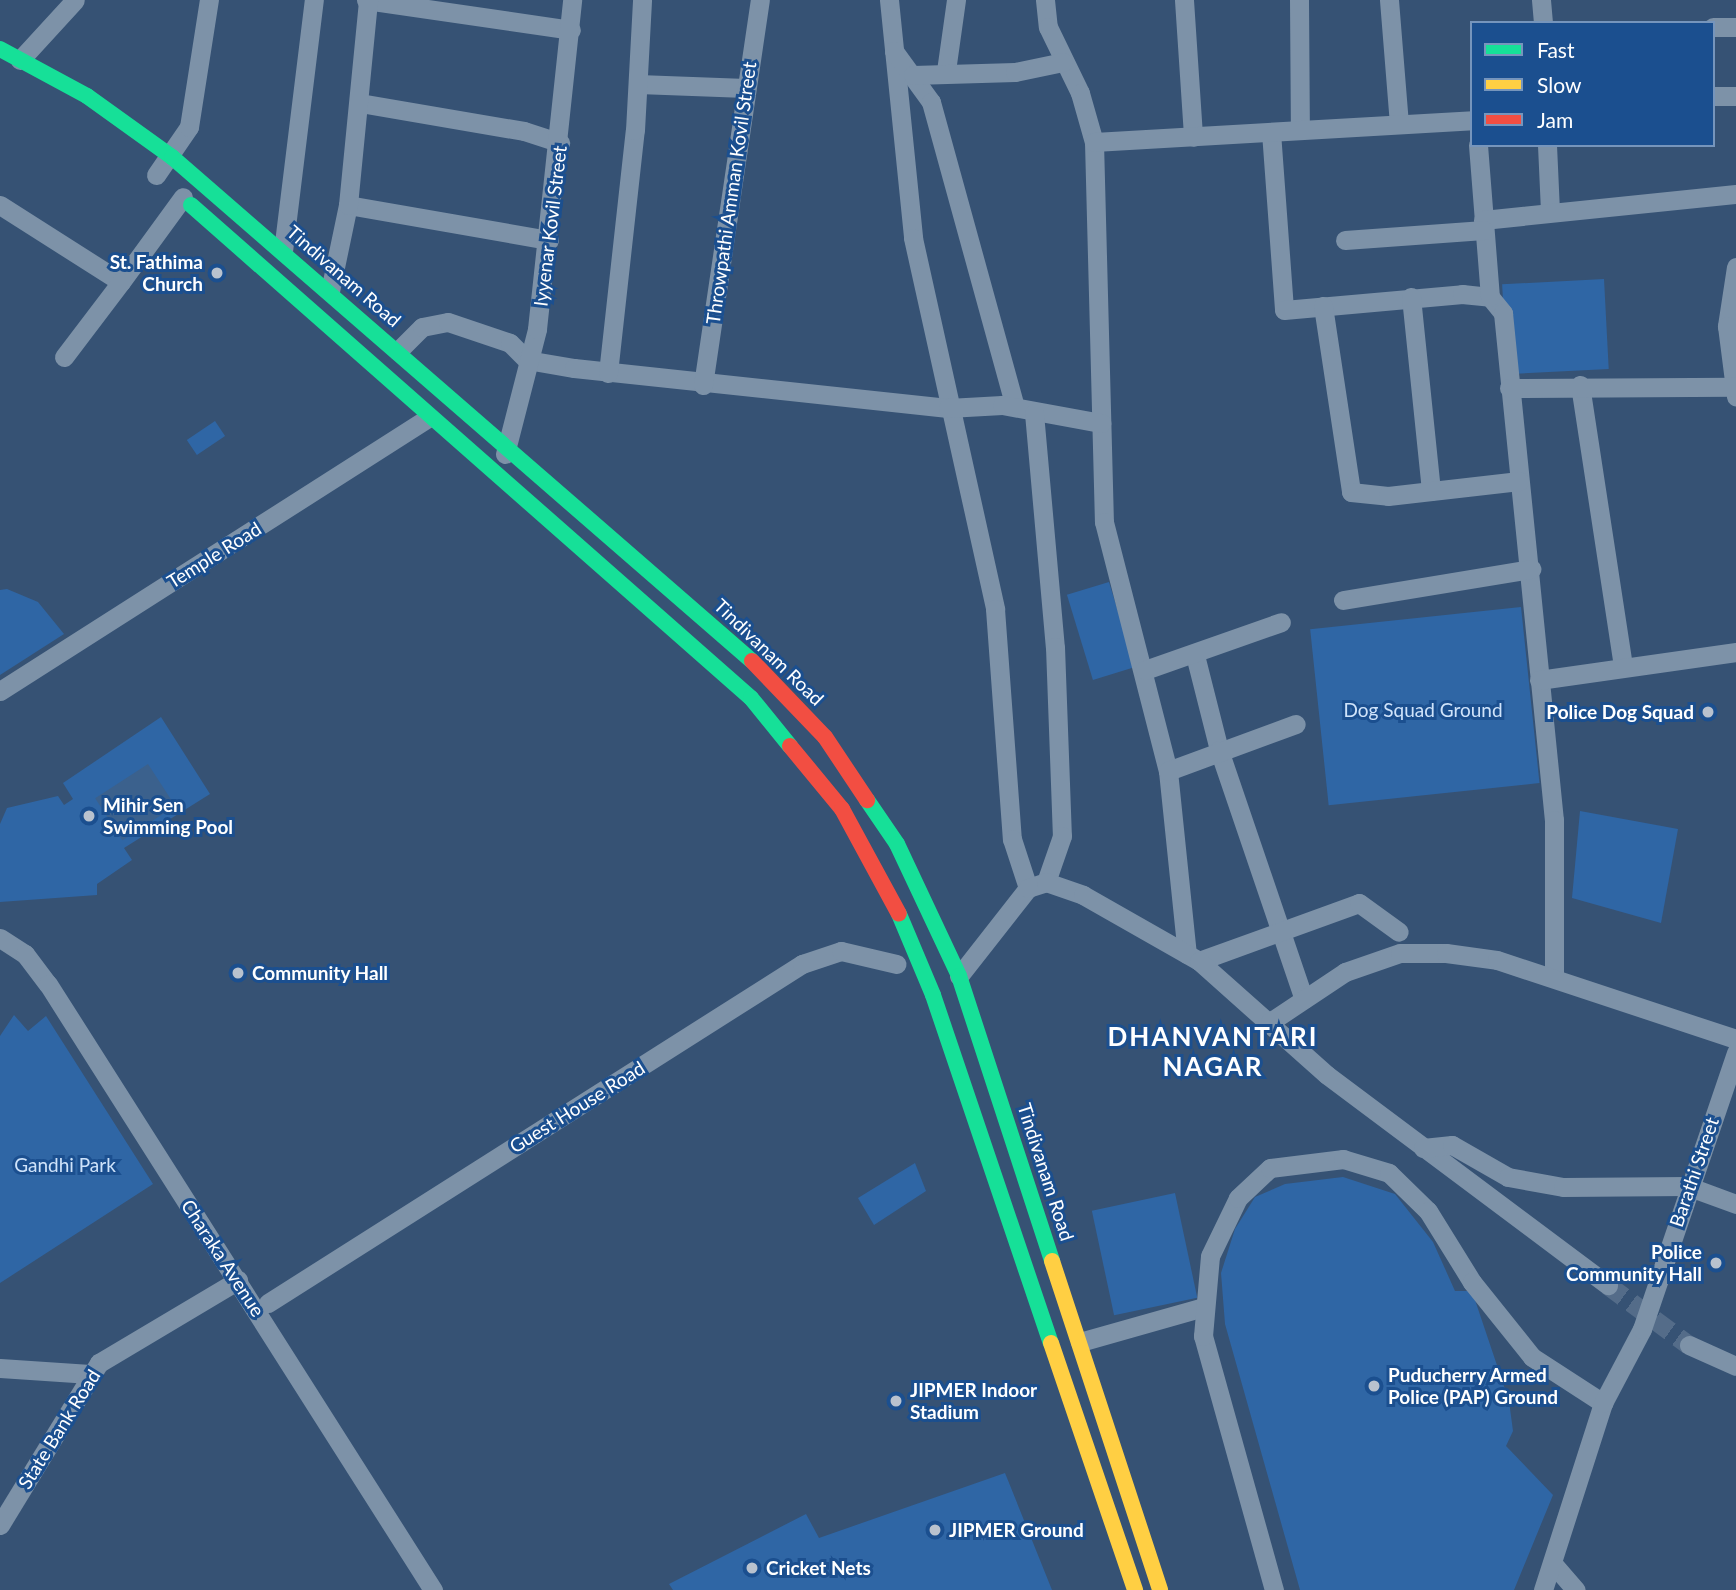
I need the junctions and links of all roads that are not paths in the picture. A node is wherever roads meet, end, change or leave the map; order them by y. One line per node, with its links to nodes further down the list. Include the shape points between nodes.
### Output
1 (75, 0): 21 (street)
2 (209, 0): 39 (street, via 189,127)
3 (314, 0): 50 (street)
4 (367, 0): 18 (street); 29 (street)
5 (572, 0): 18 (street, Iyyenar Kovil Street)
6 (642, 0): 25 (street)
7 (760, 0): 26 (street, Throwpathi Amman Kovil Street)
8 (889, 0): 20 (street)
9 (956, 0): 23 (street)
10 (1045, 0): 22 (street, via 1048,27)
11 (1184, 0): 34 (street)
12 (1299, 0): 32 (street)
13 (1390, 0): 31 (street)
14 (1541, 0): 15 (street)
15 (1542, 21)
16 (1715, 27): 17 (street)
17 (1736, 27)
18 (570, 30): 36 (street, Iyyenar Kovil Street)
19 (0, 49): 21 (highway, Tindivanam Road)
20 (894, 51): 24 (street); 66 (street, via 913,238)
21 (20, 60): 39 (highway, Tindivanam Road, via 87,96)
22 (1063, 62): 23 (street, via 1015,72); 35 (street)
23 (946, 71): 24 (street)
24 (913, 75): 67 (street, via 932,102)
25 (638, 84): 26 (street); 61 (street)
26 (746, 88): 62 (street, Throwpathi Amman Kovil Street, via 738,174)
27 (1715, 96): 28 (street)
28 (1736, 96)
29 (360, 103): 36 (street, via 524,131); 45 (street)
30 (1470, 120): 31 (street)
31 (1399, 124): 32 (street)
32 (1300, 130): 33 (street)
33 (1271, 132): 34 (street); 56 (street, via 1284,310)
34 (1194, 138): 35 (street)
35 (1094, 142): 69 (street, via 1104,370)
36 (560, 143): 48 (street, Iyyenar Kovil Street)
37 (1478, 147): 47 (street)
38 (1547, 147): 46 (street)
39 (172, 157): 41 (street); 50 (highway, Tindivanam Road)
40 (138, 160): 41 (highway)
41 (156, 175): 43 (highway)
42 (1736, 194): 46 (street)
43 (183, 197): 52 (street); 68 (highway)
44 (0, 205): 52 (street)
45 (348, 205): 48 (street); 53 (street)
46 (1550, 212): 47 (street)
47 (1484, 225): 49 (street); 55 (street)
48 (550, 240): 60 (street, Iyyenar Kovil Street)
49 (1345, 240)
50 (284, 251): 53 (highway, Tindivanam Road)
51 (1736, 267): 57 (street)
52 (121, 282): 59 (street)
53 (330, 291): 58 (highway, Tindivanam Road)
54 (1411, 297): 55 (street); 56 (street); 73 (street)
55 (1490, 297): 64 (street, via 1503,313)
56 (1322, 306): 73 (street, via 1351,492 1371,497)
57 (1732, 338): 65 (street)
58 (398, 351): 60 (street, via 422,327 448,322 510,343); 70 (highway, Tindivanam Road)
59 (64, 357)
60 (527, 360): 61 (street); 70 (street, Iyyenar Kovil Street)
61 (608, 373): 62 (street)
62 (703, 385): 66 (street)
63 (1580, 385): 64 (street); 65 (street); 79 (street)
64 (1509, 388): 72 (street)
65 (1735, 391)
66 (948, 408): 67 (street); 86 (street, via 995,609 1012,838)
67 (1025, 410): 69 (street); 86 (street, via 1055,646 1062,836)
68 (428, 418): 71 (highway); 82 (street, Temple Road)
69 (1101, 423): 80 (street, via 1099,474 1106,533)
70 (509, 450): 71 (street); 92 (highway, Tindivanam Road, via 763,670 825,737 897,844)
71 (491, 472): 107 (highway, via 751,698 842,809 919,957)
72 (1519, 481): 73 (street); 74 (street)
73 (1431, 491)
74 (1531, 569): 75 (street); 81 (street)
75 (1343, 600)
76 (1281, 622): 78 (street)
77 (1736, 652): 79 (street)
78 (1195, 655): 80 (street); 84 (street)
79 (1623, 667): 81 (street)
80 (1145, 670): 85 (street)
81 (1539, 680): 93 (street, via 1555,820)
82 (0, 691)
83 (1296, 724): 84 (street)
84 (1219, 750): 85 (street); 87 (street)
85 (1168, 771): 90 (street)
86 (1037, 885): 90 (street, via 1105,906); 92 (street)
87 (1282, 928): 88 (street, via 1359,903); 90 (street); 94 (street)
88 (1399, 932)
89 (0, 937): 101 (street, Charaka Avenue, via 25,954 48,984)
90 (1193, 957): 95 (street)
91 (897, 964): 104 (street, Guest House Road, via 841,951 802,964)
92 (959, 976): 105 (highway, Tindivanam Road)
93 (1554, 978): 94 (street, via 1497,960 1400,953 1345,972); 96 (street)
94 (1304, 999): 95 (street)
95 (1270, 1022): 98 (street)
96 (1736, 1040)
97 (1736, 1053): 99 (street, Barathi Street)
98 (1423, 1148): 99 (street, via 1452,1145 1508,1177 1563,1187); 102 (street)
99 (1687, 1185): 100 (street); 111 (street, Barathi Street, via 1655,1292)
100 (1736, 1204)
101 (238, 1280): 104 (street, Charaka Avenue); 110 (street, State Bank Road, via 126,1344)
102 (1608, 1286)
103 (1204, 1307): 105 (street); 111 (street, via 1209,1256 1238,1198 1270,1168 1343,1159 1389,1173 1428,1211 1472,1282 1532,1357); 118 (street, via 1203,1336)
104 (261, 1308): 115 (street, Charaka Avenue)
105 (1080, 1342): 107 (highway); 117 (highway, Tindivanam Road)
106 (1689, 1345): 108 (street)
107 (1055, 1349): 116 (highway)
108 (1736, 1366)
109 (0, 1368): 110 (street)
110 (90, 1374): 112 (street, State Bank Road)
111 (1603, 1403): 113 (street, Barathi Street)
112 (0, 1525)
113 (1554, 1565): 114 (street, Barathi Street); 119 (street)
114 (1545, 1589)
115 (433, 1590)
116 (1135, 1590)
117 (1160, 1590)
118 (1274, 1590)
119 (1576, 1590)

